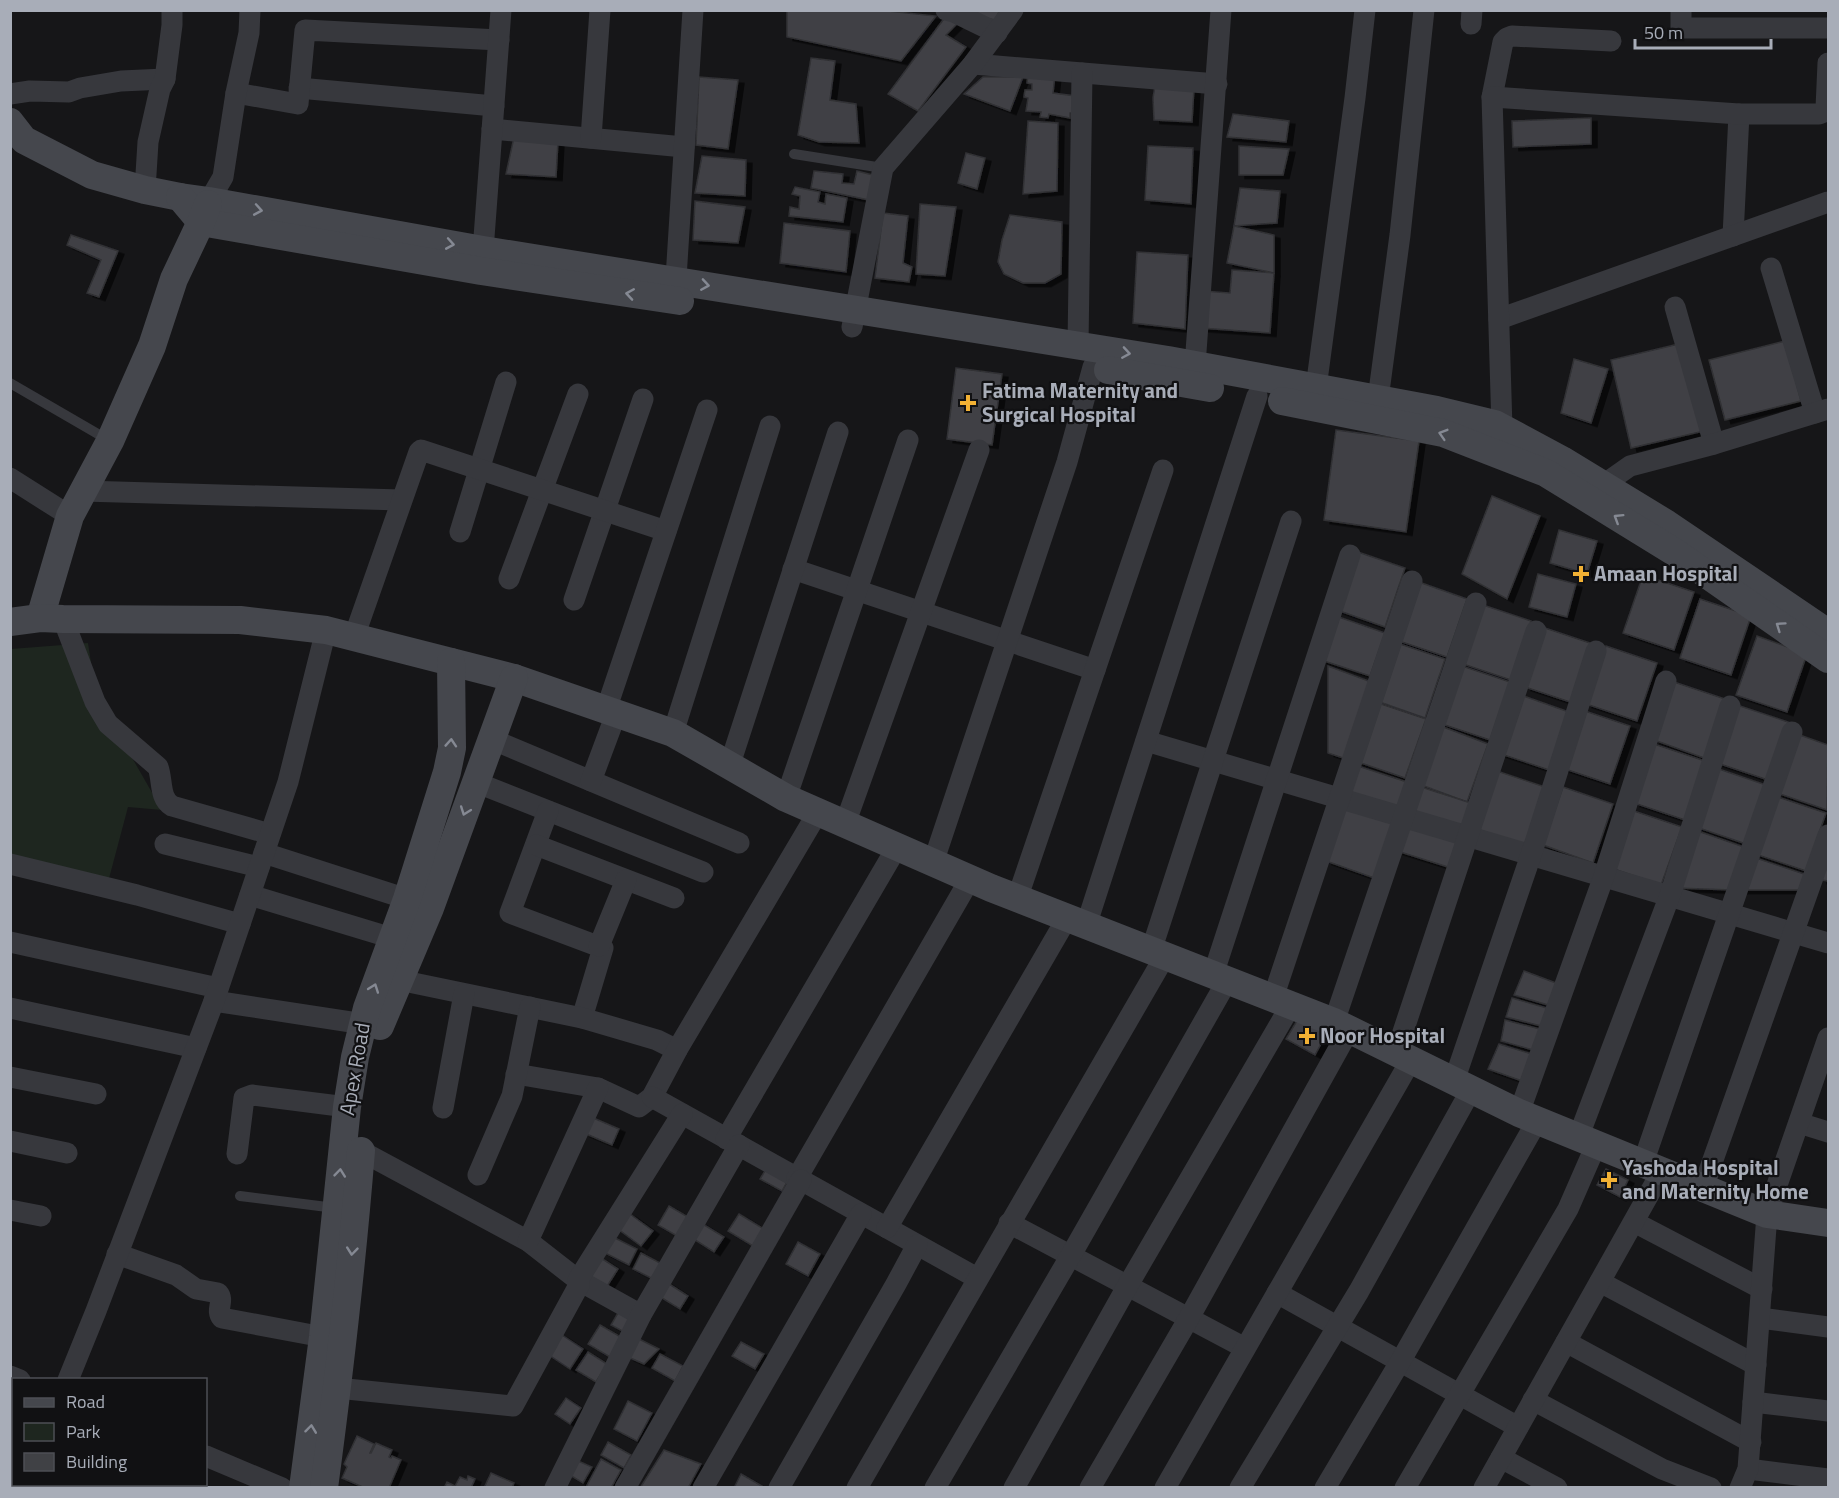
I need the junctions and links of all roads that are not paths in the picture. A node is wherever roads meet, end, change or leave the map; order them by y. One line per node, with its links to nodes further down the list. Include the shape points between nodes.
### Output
1 (172, 10): 20 (street)
2 (250, 10): 23 (street)
3 (501, 10): 15 (street)
4 (600, 10): 30 (street)
5 (693, 10): 31 (street)
6 (946, 10): 14 (street)
7 (1013, 10): 14 (street)
8 (1221, 10): 21 (street)
9 (1365, 10): 48 (street)
10 (1424, 10): 52 (street)
11 (1681, 10): 12 (street, via 1681,28)
12 (1778, 19): 13 (street)
13 (1828, 28)
14 (997, 33): 18 (street)
15 (499, 40): 22 (street, via 305,30); 26 (street)
16 (1611, 41): 25 (street, via 1507,38)
17 (1828, 63): 27 (street, via 1824,112)
18 (973, 64): 19 (street); 33 (street)
19 (1082, 73): 21 (street); 44 (street)
20 (165, 79): 24 (street, via 121,81 69,92); 34 (street, via 148,142)
21 (1217, 84): 45 (street)
22 (299, 88): 23 (street, via 298,104); 26 (street)
23 (236, 93): 36 (street, via 223,177)
24 (10, 94)
25 (1492, 97): 27 (street); 43 (street)
26 (494, 106): 29 (street)
27 (1739, 114): 37 (street)
28 (10, 122): 34 (street, via 24,140 92,175)
29 (492, 129): 30 (street); 38 (street)
30 (591, 138): 31 (street)
31 (684, 147): 40 (street)
32 (794, 154): 33 (lane)
33 (883, 168): 42 (street)
34 (145, 190): 36 (street, via 180,197)
35 (1828, 202): 37 (street)
36 (205, 211): 38 (street); 58 (street)
37 (1733, 236): 43 (street)
38 (482, 261): 40 (street)
39 (1771, 268): 54 (street)
40 (675, 290): 42 (street)
41 (1675, 306): 60 (street)
42 (854, 318): 44 (street, via 934,339)
43 (1499, 319): 59 (street)
44 (1085, 356): 45 (street); 88 (street, via 1067,462)
45 (1195, 375): 48 (street); 50 (street)
46 (506, 382): 62 (street)
47 (10, 383): 58 (lane)
48 (1316, 388): 52 (street)
49 (578, 394): 66 (street)
50 (1257, 396): 59 (street, one-way to 50); 100 (street)
51 (643, 399): 69 (street)
52 (1378, 399): 59 (street, via 1495,424)
53 (708, 410): 72 (street)
54 (1822, 411): 60 (street)
55 (770, 426): 98 (street)
56 (838, 432): 75 (street)
57 (908, 440): 78 (street)
58 (110, 441): 67 (street)
59 (1500, 442): 65 (street, via 1562,460); 90 (street, one-way to 59, via 1676,554)
60 (1714, 444): 65 (street, via 1630,466)
61 (979, 450): 81 (street)
62 (479, 470): 66 (street); 68 (street, via 421,450); 73 (street)
63 (1163, 470): 92 (street)
64 (10, 478): 70 (street)
65 (1603, 484): 86 (street)
66 (542, 490): 69 (street); 76 (street)
67 (82, 491): 68 (street); 70 (street)
68 (401, 500): 87 (street)
69 (605, 511): 72 (street); 79 (street)
70 (70, 516): 82 (street)
71 (1291, 521): 101 (street)
72 (666, 531): 96 (street)
73 (460, 532)
74 (1350, 555): 103 (street)
75 (793, 569): 78 (street); 102 (street)
76 (509, 579)
77 (1412, 581): 107 (street)
78 (856, 591): 81 (street); 106 (street)
79 (574, 600)
80 (1476, 603): 110 (street)
81 (921, 612): 88 (street); 111 (street)
82 (52, 618): 83 (street); 84 (street, via 240,620); 118 (street, via 108,724 158,767 167,803)
83 (10, 622)
84 (326, 630): 87 (street); 118 (street, via 288,782)
85 (1536, 631): 113 (street)
86 (1828, 633)
87 (354, 637): 91 (street)
88 (1007, 641): 92 (street); 120 (street)
89 (1596, 651): 119 (street)
90 (1828, 659)
91 (451, 662): 93 (street); 130 (street, Apex Road, one-way to 91, via 452,748)
92 (1095, 670): 129 (street)
93 (514, 678): 96 (street); 99 (street, Apex Road)
94 (1665, 681): 123 (street)
95 (1730, 706): 127 (street)
96 (611, 712): 98 (street); 104 (street)
97 (1792, 732): 131 (street)
98 (673, 733): 102 (street)
99 (491, 739): 104 (street); 105 (street, Apex Road)
100 (1146, 741): 101 (street); 132 (street)
101 (1213, 761): 103 (street); 139 (street)
102 (729, 767): 106 (street)
103 (1276, 780): 107 (street); 140 (street)
104 (591, 781): 114 (street)
105 (475, 783): 108 (street); 141 (street, Apex Road, one-way to 141, via 430,908)
106 (786, 798): 109 (street)
107 (1341, 799): 110 (street); 144 (street)
108 (548, 811): 116 (street); 122 (street)
109 (818, 812): 111 (street); 151 (street)
110 (1403, 817): 113 (street); 149 (street)
111 (845, 824): 117 (street)
112 (1828, 835): 134 (street)
113 (1467, 836): 119 (street); 153 (street)
114 (739, 843)
115 (165, 844): 118 (street)
116 (536, 845): 125 (street); 138 (street, via 510,913)
117 (897, 847): 120 (street); 168 (street)
118 (264, 851): 126 (street); 130 (street)
119 (1531, 855): 123 (street); 156 (street)
120 (933, 863): 124 (street)
121 (10, 864): 133 (street)
122 (703, 872)
123 (1604, 876): 127 (street); 163 (street)
124 (970, 879): 129 (street); 174 (street)
125 (626, 880): 128 (street); 138 (street)
126 (250, 895): 133 (street); 135 (street)
127 (1670, 896): 131 (street); 166 (street)
128 (674, 898)
129 (1017, 898): 132 (street)
130 (407, 899): 135 (street, Apex Road)
131 (1730, 913): 134 (street); 172 (street)
132 (1077, 922): 139 (street); 185 (street)
133 (240, 924): 142 (street)
134 (1794, 932): 137 (street); 175 (street)
135 (392, 938): 148 (street, Apex Road, one-way to 135)
136 (10, 942): 142 (street)
137 (1828, 942)
138 (599, 946): 147 (street, via 603,948)
139 (1158, 954): 140 (street); 183 (street)
140 (1220, 978): 144 (street); 189 (street)
141 (399, 980): 143 (street); 148 (street, Apex Road)
142 (216, 994): 148 (street); 150 (street)
143 (464, 994): 145 (street); 161 (street)
144 (1282, 1002): 149 (street); 193 (street)
145 (530, 1007): 147 (street); 154 (street)
146 (10, 1008): 150 (street)
147 (582, 1018): 151 (street, via 657,1040)
148 (371, 1025): 160 (street, Apex Road); 169 (street, Apex Road)
149 (1342, 1026): 153 (street); 197 (street)
150 (196, 1048): 188 (street)
151 (677, 1050): 159 (street)
152 (1826, 1052): 164 (street)
153 (1403, 1056): 156 (street); 195 (street)
154 (516, 1074): 157 (street); 173 (street, via 512,1096)
155 (10, 1077): 158 (street)
156 (1462, 1085): 163 (street); 200 (street)
157 (598, 1088): 159 (street, via 639,1107); 186 (street)
158 (96, 1094)
159 (652, 1098): 162 (street)
160 (347, 1107): 171 (street, via 247,1096); 177 (street, Apex Road, one-way to 160)
161 (443, 1108)
162 (682, 1114): 168 (street); 191 (street)
163 (1528, 1117): 166 (street); 204 (street)
164 (1799, 1123): 165 (street); 180 (street)
165 (1828, 1132)
166 (1587, 1141): 172 (street); 208 (street, via 1568,1209)
167 (10, 1142): 170 (street)
168 (732, 1142): 174 (street); 196 (street)
169 (361, 1151): 186 (street); 207 (street, Apex Road, one-way to 207)
170 (67, 1153)
171 (237, 1154)
172 (1652, 1167): 175 (street); 182 (street)
173 (478, 1175)
174 (799, 1179): 179 (street); 222 (street)
175 (1702, 1188): 180 (street)
176 (240, 1196): 177 (lane)
177 (336, 1208): 201 (street, Apex Road)
178 (10, 1210): 181 (street)
179 (861, 1214): 185 (street); 223 (street)
180 (1767, 1214): 184 (street); 194 (street)
181 (41, 1216)
182 (1634, 1222): 192 (street); 194 (street)
183 (1010, 1223): 189 (street); 190 (street)
184 (1828, 1223)
185 (887, 1228): 187 (street)
186 (528, 1241): 191 (street)
187 (917, 1245): 190 (street); 224 (street)
188 (117, 1254): 201 (street, via 176,1275 196,1289 218,1293 222,1318); 206 (street)
189 (1071, 1255): 193 (street); 226 (street)
190 (977, 1278): 225 (street)
191 (578, 1280): 196 (street); 207 (street, via 579,1285 513,1406)
192 (1600, 1282): 202 (street); 205 (street)
193 (1128, 1285): 197 (street); 227 (street)
194 (1762, 1288): 198 (street)
195 (1277, 1293): 200 (street); 203 (street)
196 (641, 1315): 221 (street)
197 (1189, 1318): 203 (street); 228 (street)
198 (1760, 1318): 199 (street); 205 (street)
199 (1828, 1327)
200 (1337, 1328): 204 (street); 230 (street)
201 (323, 1336): 219 (street, Apex Road, one-way to 201)
202 (1566, 1342): 209 (street); 213 (street)
203 (1245, 1348): 229 (street)
204 (1400, 1362): 208 (street); 231 (street)
205 (1756, 1365): 210 (street)
206 (69, 1378)
207 (337, 1388): 220 (street, Apex Road)
208 (1458, 1394): 212 (street); 232 (street)
209 (1533, 1400): 212 (street); 235 (street, via 1662,1469)
210 (1754, 1402): 211 (street); 213 (street)
211 (1828, 1411)
212 (1518, 1427): 215 (street)
213 (1750, 1442): 216 (street)
214 (207, 1456): 218 (street)
215 (1501, 1458): 233 (street); 234 (street)
216 (1744, 1478): 217 (street)
217 (1828, 1479)
218 (282, 1488)
219 (303, 1488)
220 (324, 1488)
221 (555, 1488)
222 (625, 1488)
223 (703, 1488)
224 (779, 1488)
225 (857, 1488)
226 (935, 1488)
227 (1014, 1488)
228 (1090, 1488)
229 (1164, 1488)
230 (1240, 1488)
231 (1325, 1488)
232 (1405, 1488)
233 (1484, 1488)
234 (1557, 1488)
235 (1712, 1488)

